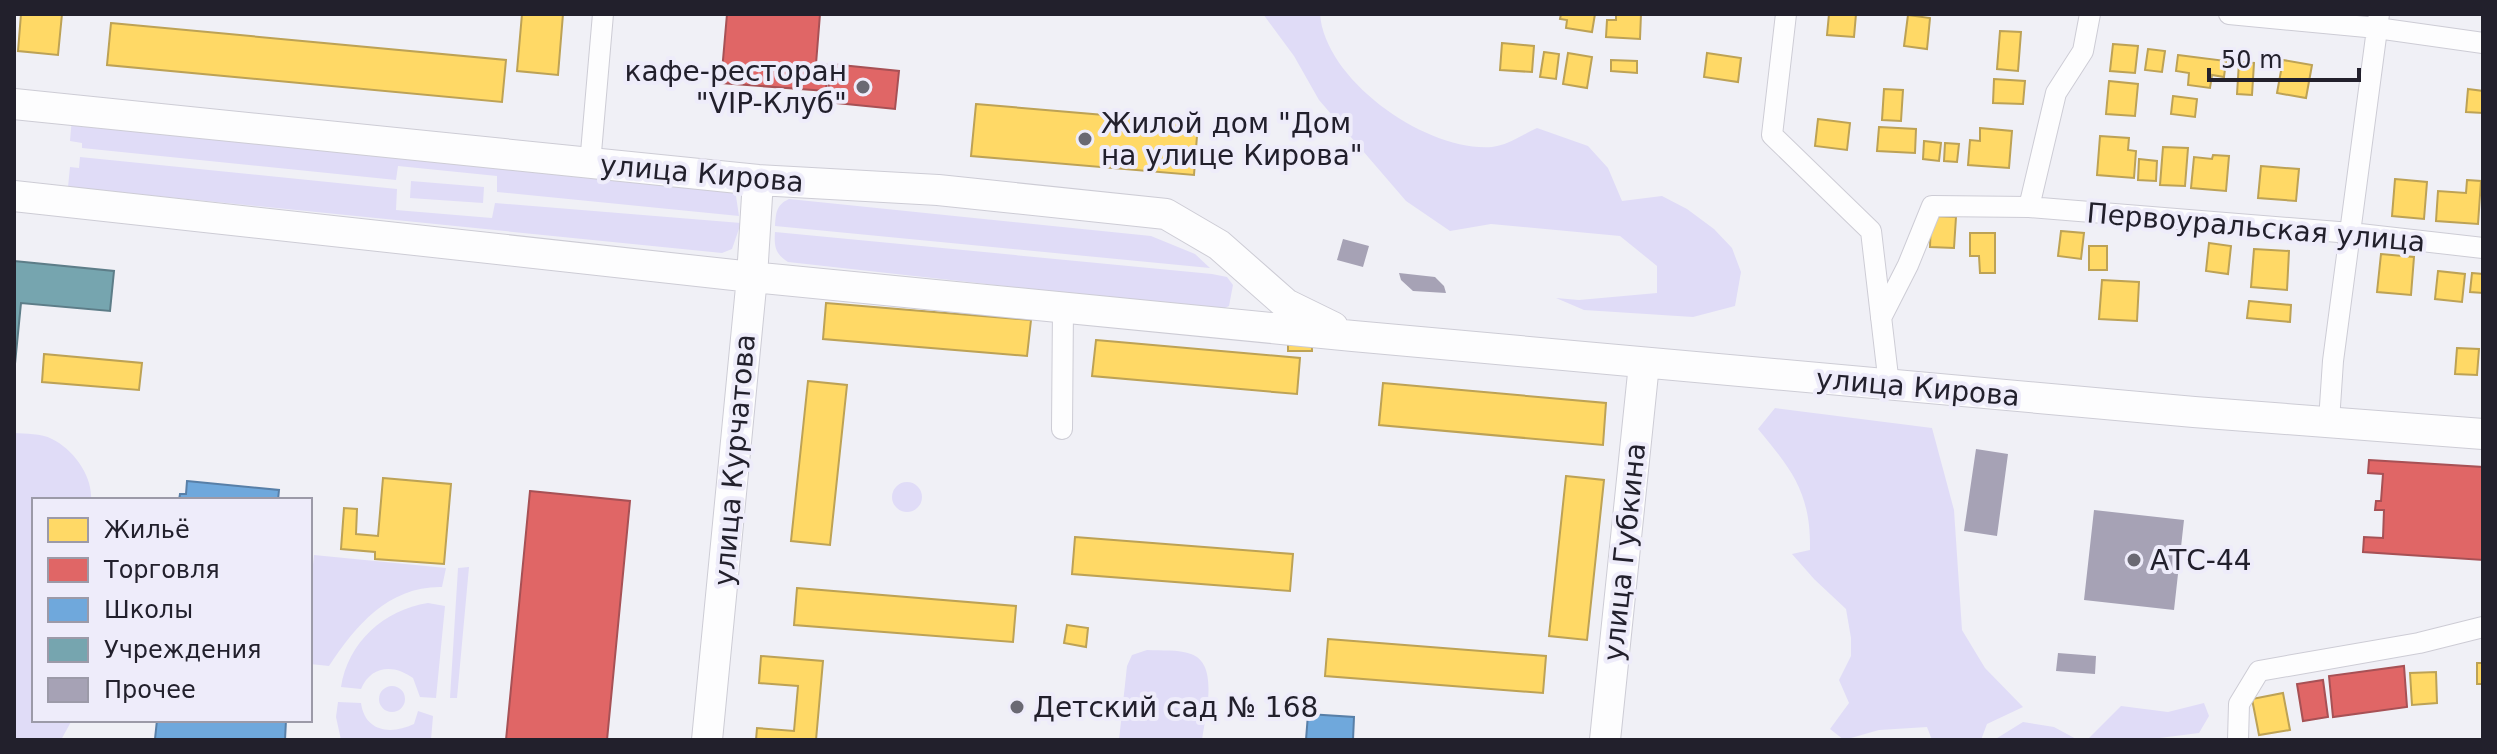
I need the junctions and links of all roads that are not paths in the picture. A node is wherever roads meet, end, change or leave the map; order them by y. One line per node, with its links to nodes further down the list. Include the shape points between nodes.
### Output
1 (603, 14): 8 (street)
2 (1786, 14): 16 (street, via 1772,135 1871,231)
3 (2090, 14): 11 (street, via 2083,51 2056,93)
4 (2229, 14): 5 (street)
5 (2378, 21): 6 (street); 12 (street)
6 (2483, 43)
7 (14, 104): 8 (main road, улица Кирова)
8 (590, 164): 9 (main road, улица Кирова)
9 (758, 180): 14 (main road, улица Курчатова); 17 (main road, улица Кирова, via 938,190 1166,214 1219,245 1286,304)
10 (14, 196): 14 (main road, улица Кирова)
11 (2029, 207): 12 (street, Первоуральская улица); 16 (street, Первоуральская улица, via 1932,206)
12 (2351, 233): 13 (street, Первоуральская улица); 20 (street)
13 (2483, 248)
14 (752, 277): 15 (main road, улица Кирова); 24 (main road, улица Курчатова)
15 (1063, 307): 17 (main road, улица Кирова); 21 (street)
16 (1881, 318): 19 (street)
17 (1353, 336): 18 (main road, улица Кирова)
18 (1644, 364): 19 (main road, улица Кирова); 25 (main road, улица Губкина)
19 (1889, 385): 20 (main road, улица Кирова)
20 (2329, 421): 22 (main road, улица Кирова)
21 (1062, 429)
22 (2483, 434)
23 (2483, 627): 26 (street, via 2259,671 2239,704)
24 (707, 740)
25 (1605, 740)
26 (2238, 740)

